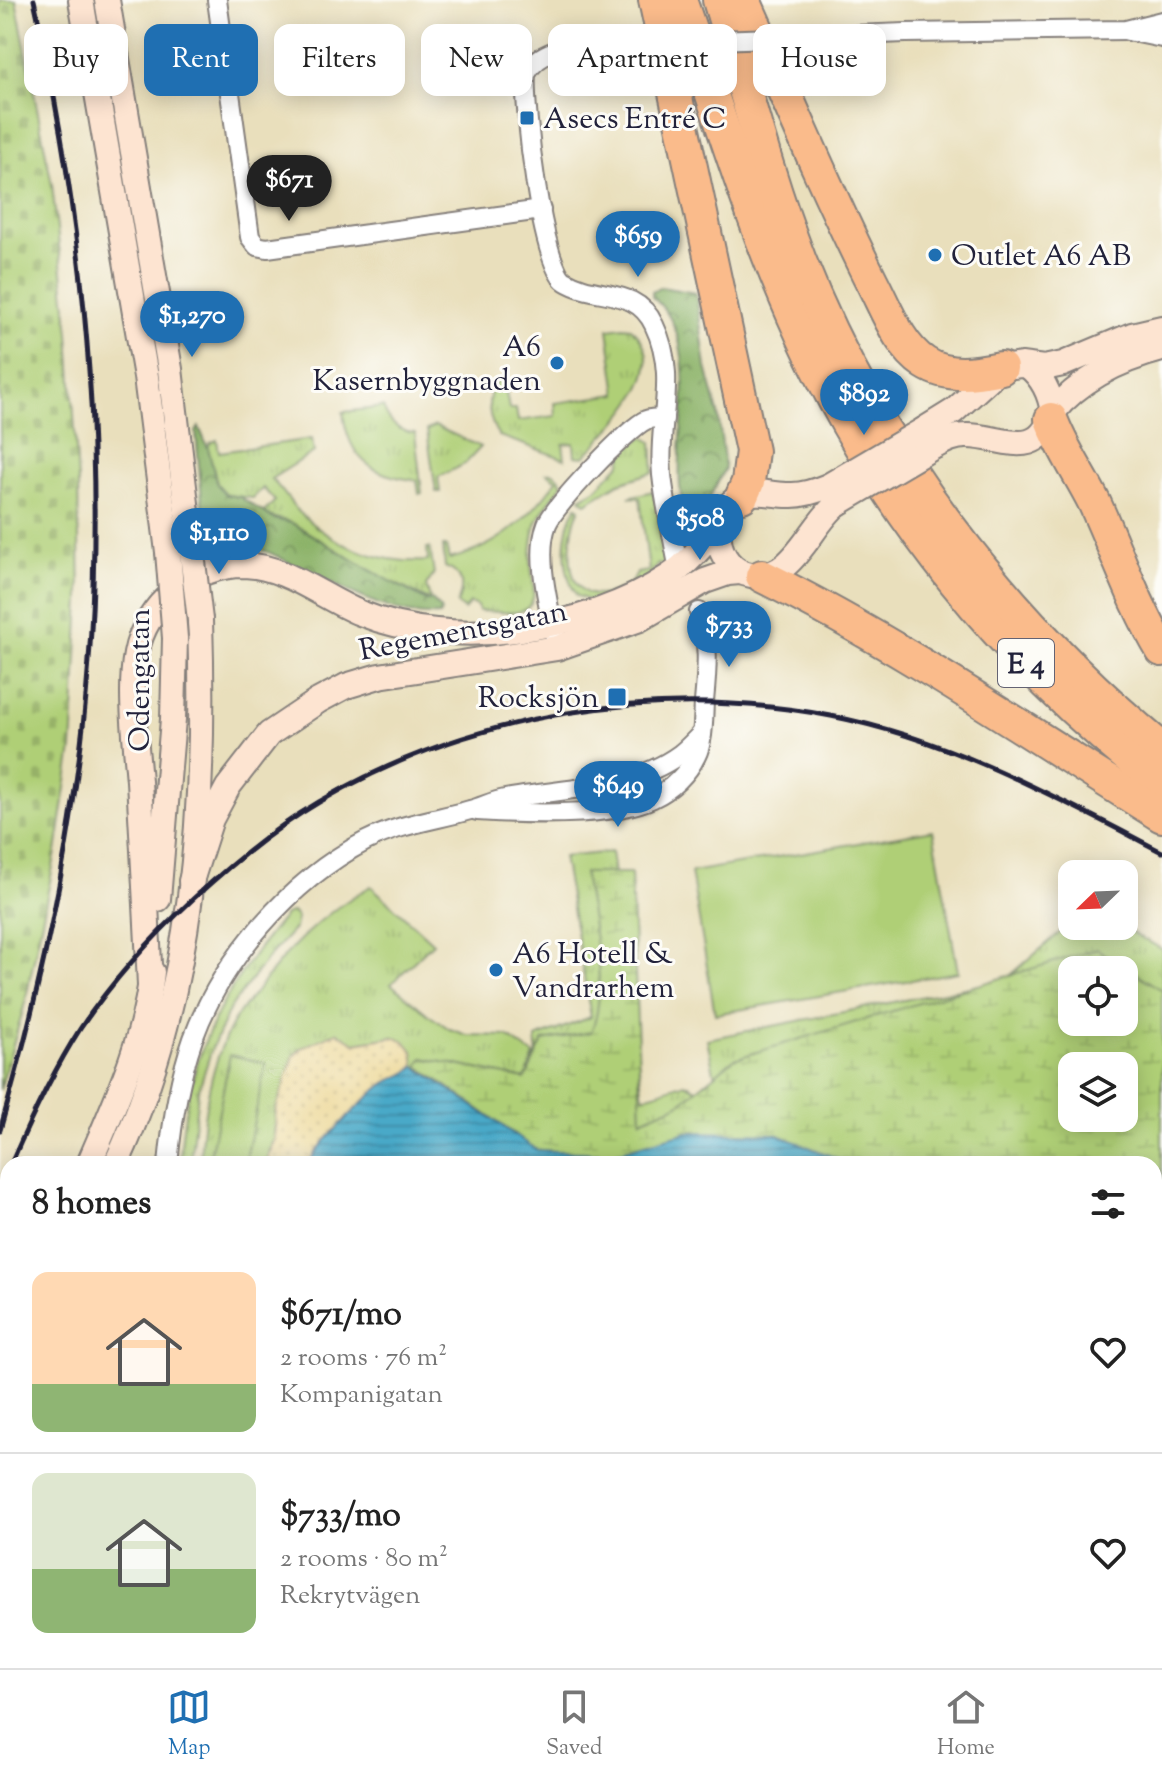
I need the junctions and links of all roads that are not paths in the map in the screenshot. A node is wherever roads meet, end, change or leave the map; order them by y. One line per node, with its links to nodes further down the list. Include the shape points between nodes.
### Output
1 (81, 0): 32 (street, Odengatan, bridge, via 143,362 175,638 173,732)
2 (107, 0): 31 (street, Odengatan, bridge, via 170,369 200,620 203,697)
3 (217, 0): 11 (street, via 250,237 257,246)
4 (655, 0): 19 (highway, via 752,451)
5 (680, 0): 28 (highway, E 4, via 781,285 822,376 872,463 935,556 1013,650)
6 (719, 0): 27 (highway, E 4, via 796,250 836,342 877,417 939,514 997,589 1078,675)
7 (744, 0): 14 (highway, via 845,228 901,336 917,357 937,370 964,374)
8 (1162, 21): 9 (street)
9 (1126, 30): 10 (street); 11 (street, bridge, via 906,33 564,48 544,56 526,74)
10 (1162, 38)
11 (541, 210): 16 (street, via 557,275 584,289 628,298 653,321 666,358)
12 (1162, 328): 14 (street, via 1063,364)
13 (1162, 349): 15 (street, via 1099,373 1071,391)
14 (1014, 367): 15 (street, via 1037,374); 17 (street, via 954,411)
15 (1052, 416): 17 (street, via 1046,429 1027,443 968,435); 25 (highway)
16 (664, 418): 21 (street, via 662,475); 24 (street, via 645,420 628,433 547,523 543,568)
17 (930, 438): 18 (street, bridge)
18 (832, 495): 19 (street); 22 (street, Regementsgatan, via 792,561 775,573)
19 (742, 496): 20 (street, Regementsgatan, via 730,504)
20 (719, 526): 22 (street, via 723,555); 24 (street, Regementsgatan, via 669,577)
21 (677, 560)
22 (751, 574): 24 (street, Regementsgatan, via 716,576 640,619); 30 (highway, via 838,615)
23 (699, 612): 26 (street, via 708,651)
24 (555, 636): 31 (street, Regementsgatan, via 346,686 295,715 269,734 228,787 211,819); 32 (street, Regementsgatan, via 437,632 399,625 362,614 286,576 245,565 216,569 162,601 139,642 134,678)
25 (1162, 650)
26 (702, 733): 29 (street, via 680,754 626,779 502,799); 29 (street, via 688,769 674,784 637,804 593,810)
27 (1162, 749)
28 (1162, 784)
29 (470, 810): 35 (street, via 366,841 310,879 254,935 193,1039)
30 (1162, 816)
31 (191, 881): 34 (street, Odengatan, via 164,1039)
32 (150, 986): 33 (street, Odengatan, via 134,1051)
33 (92, 1156)
34 (119, 1156)
35 (169, 1156)

